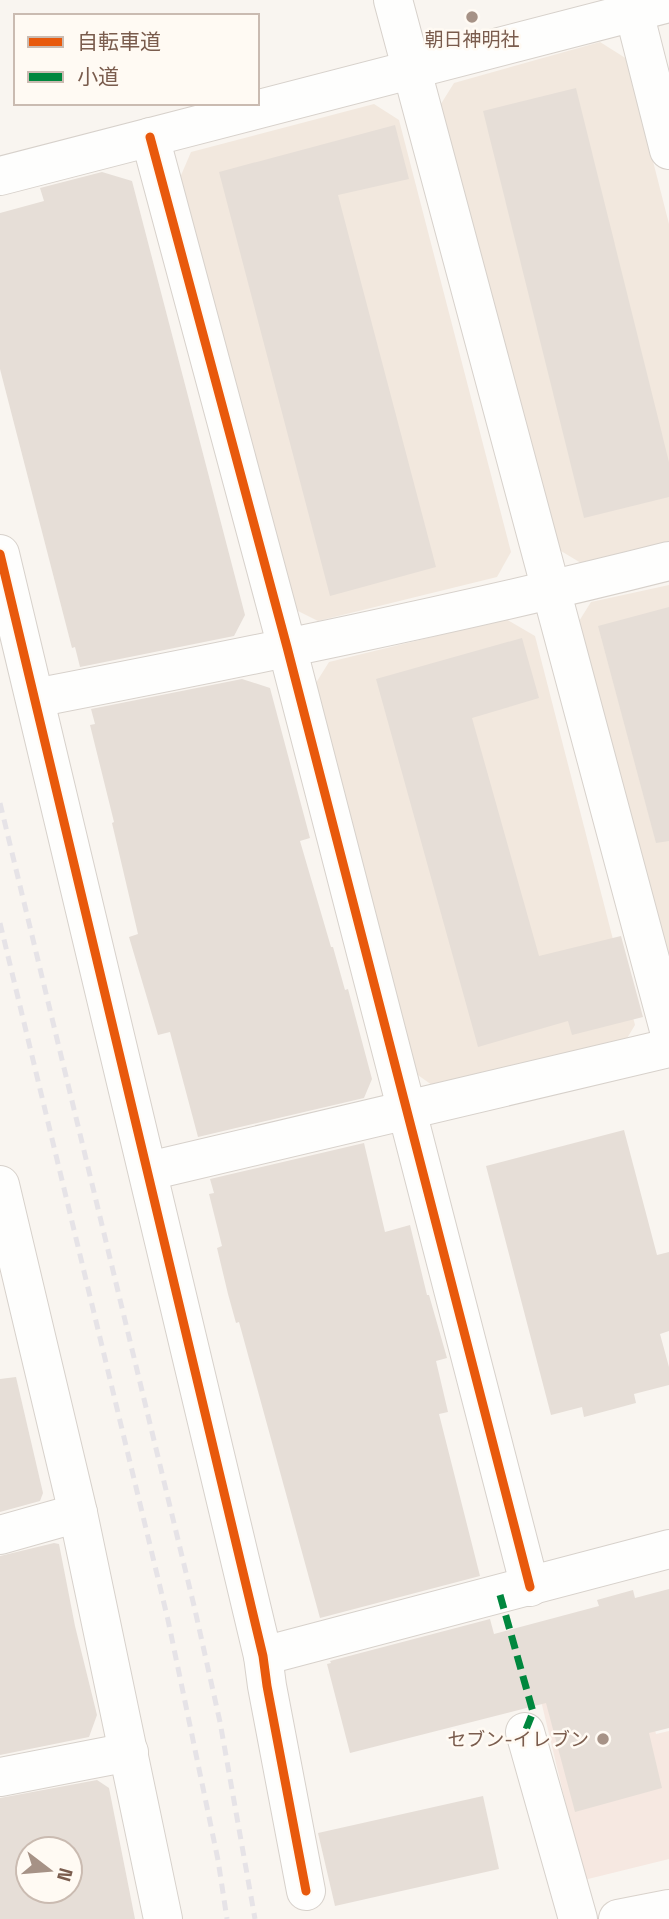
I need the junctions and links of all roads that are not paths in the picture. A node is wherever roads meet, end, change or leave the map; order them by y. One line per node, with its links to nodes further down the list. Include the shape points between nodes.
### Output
1 (393, 0): 3 (street)
2 (651, 8): 3 (street); 5 (street)
3 (413, 70): 4 (street); 9 (street)
4 (150, 137): 6 (street); 10 (street)
5 (669, 150)
6 (0, 176)
7 (0, 554): 11 (street)
8 (669, 561): 9 (street)
9 (552, 590): 10 (street); 12 (street)
10 (287, 647): 11 (street); 14 (street)
11 (35, 698): 15 (street)
12 (669, 1030)
13 (669, 1048): 14 (street)
14 (406, 1112): 15 (street); 20 (street)
15 (149, 1171): 21 (street)
16 (0, 1185): 17 (street)
17 (78, 1513): 18 (street); 23 (street)
18 (0, 1535)
19 (669, 1549): 20 (street)
20 (530, 1587): 21 (street)
21 (263, 1656): 25 (street)
22 (526, 1732): 28 (street)
23 (129, 1752): 24 (street); 27 (street)
24 (0, 1777)
25 (306, 1891)
26 (669, 1909): 29 (street)
27 (163, 1919)
28 (578, 1919)
29 (618, 1919)

